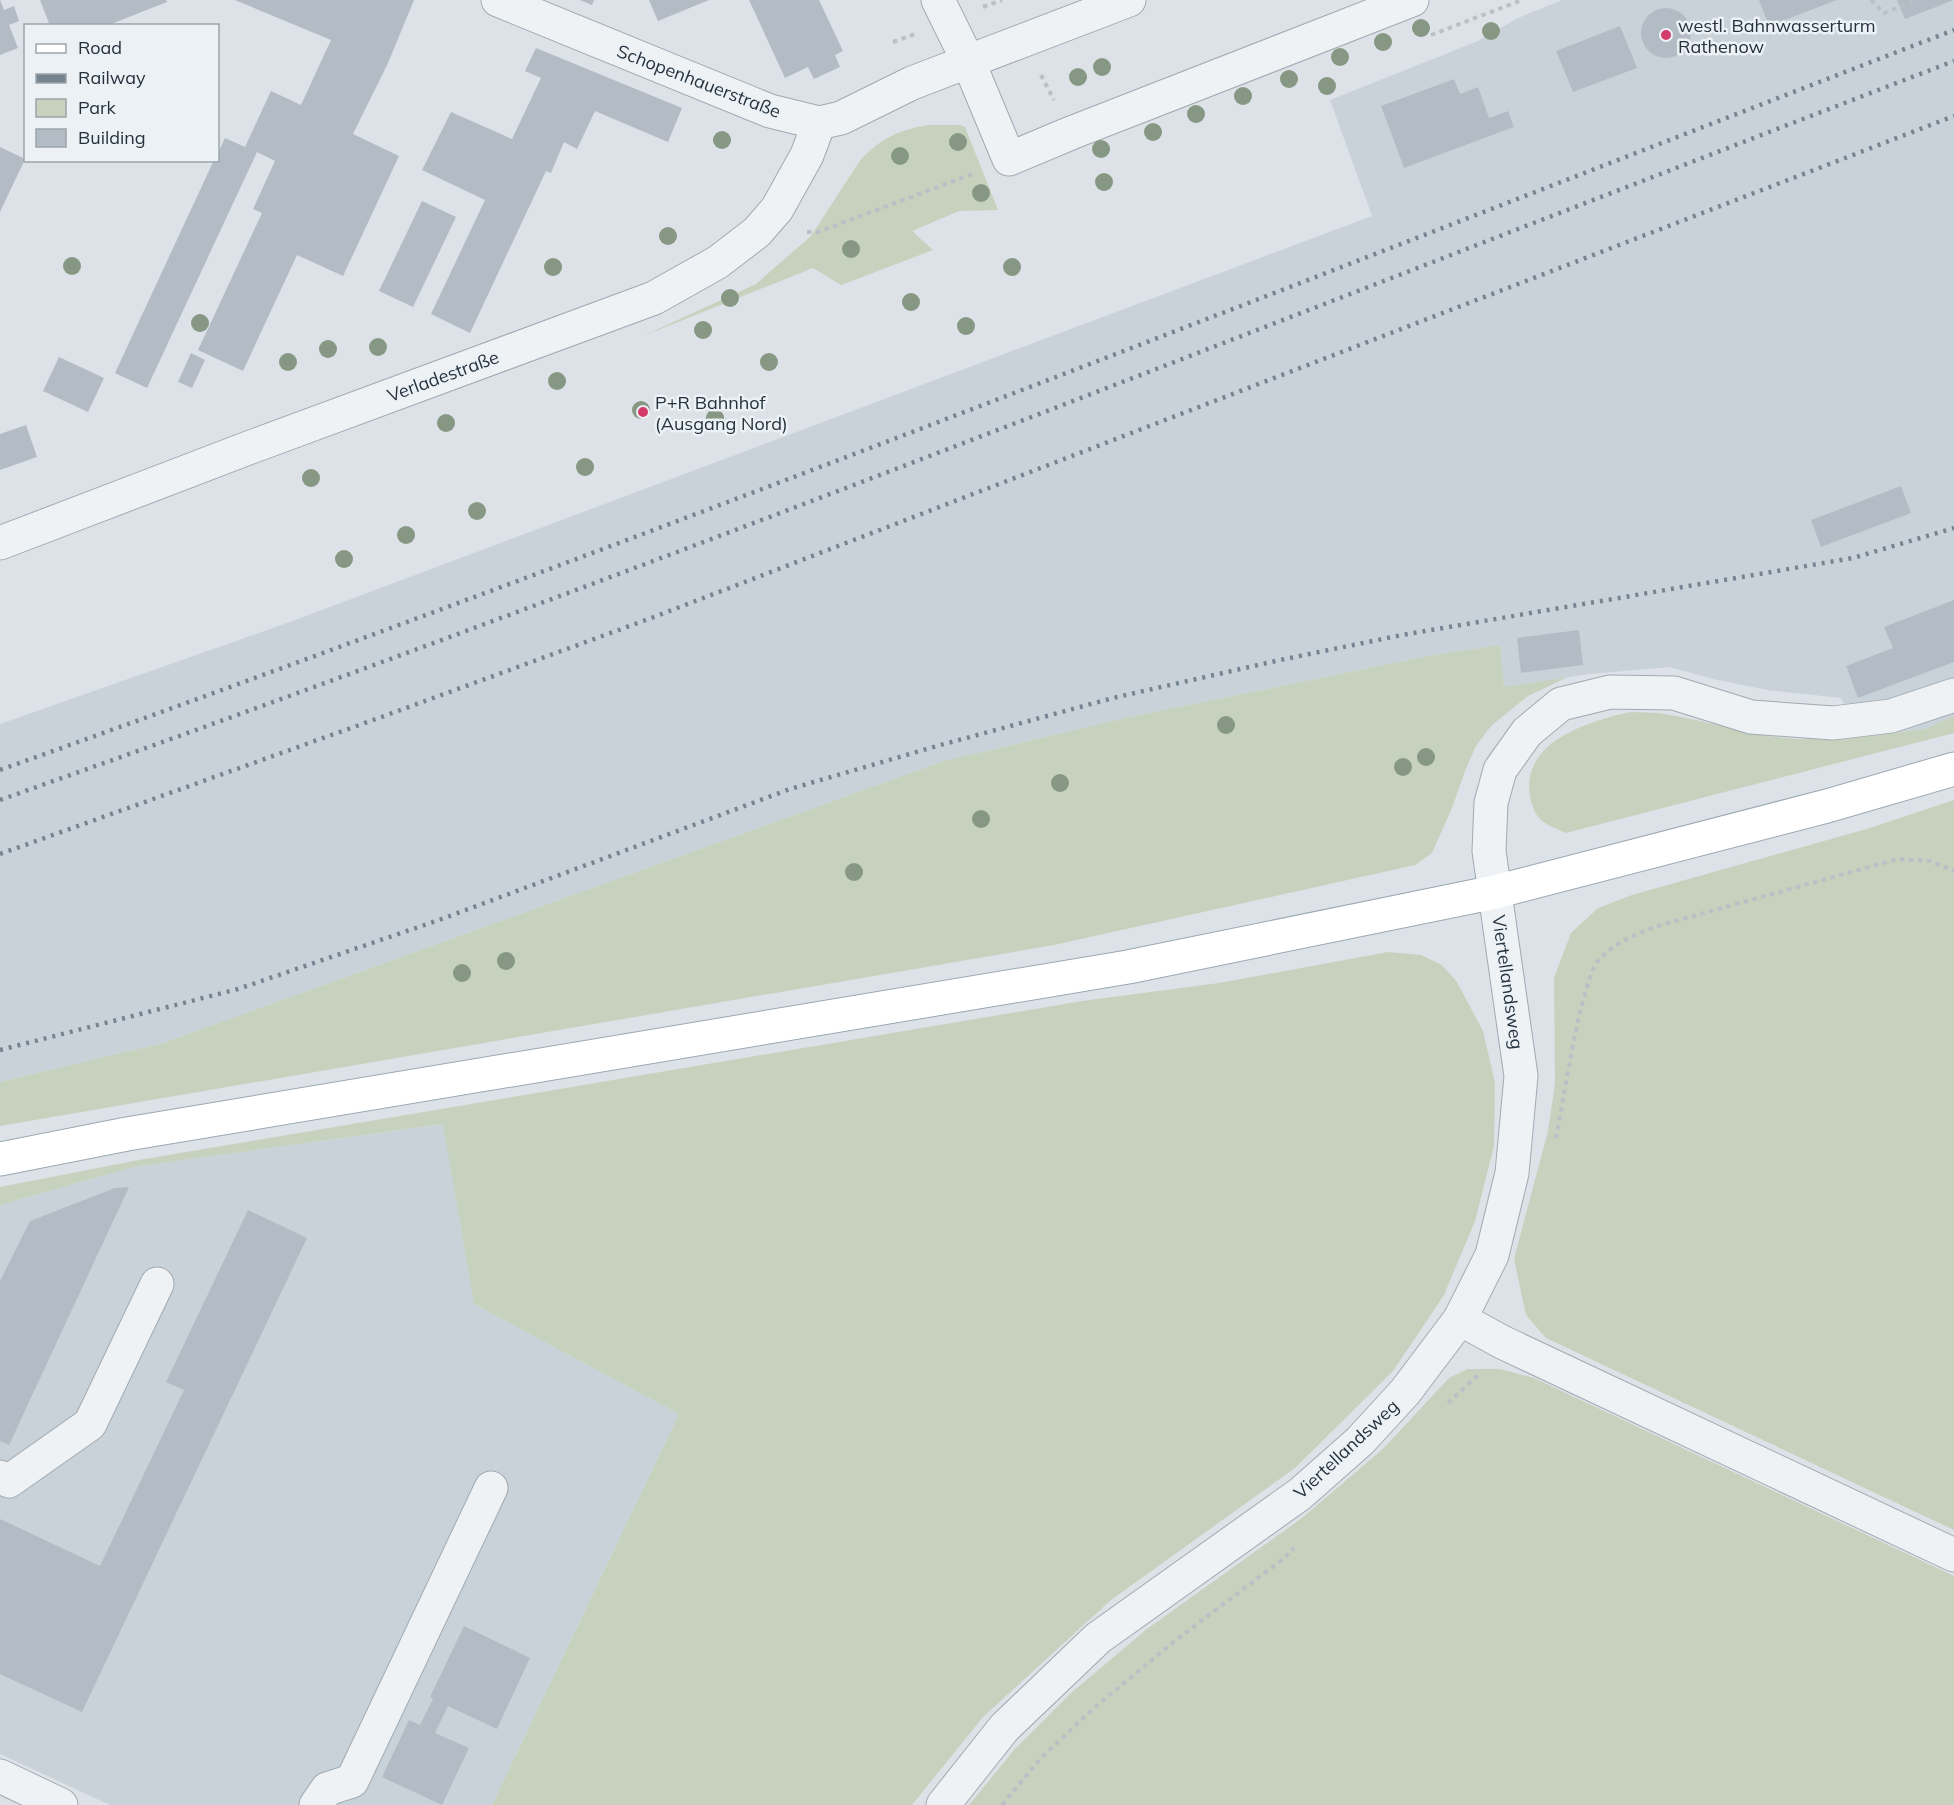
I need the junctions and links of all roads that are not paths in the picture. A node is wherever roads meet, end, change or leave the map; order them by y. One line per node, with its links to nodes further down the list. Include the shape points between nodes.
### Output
1 (498, 0): 6 (street, Schopenhauerstraße, via 770,111)
2 (938, 0): 5 (street)
3 (1129, 0): 5 (street, Schopenhauerstraße)
4 (1412, 0): 5 (street, via 1009,159)
5 (969, 63): 6 (street, Schopenhauerstraße, via 912,84 841,118)
6 (819, 123): 7 (street, Verladestraße, via 807,155 777,209 757,232 718,262 654,298)
7 (0, 543)
8 (1954, 695): 10 (street, Viertellandsweg, via 1891,716 1833,723 1751,717 1674,693 1610,692 1561,704 1527,732 1500,770 1491,803 1489,850)
9 (1954, 769): 10 (main road)
10 (1495, 892): 11 (main road, via 1128,967 127,1134); 13 (street, Viertellandsweg, via 1521,1076 1512,1173 1492,1255)
11 (0, 1159)
12 (157, 1284): 14 (street, via 90,1424 9,1481)
13 (1460, 1319): 16 (street); 20 (street, Viertellandsweg, via 1405,1392 1360,1441 1300,1494 1098,1638 1004,1728)
14 (0, 1477)
15 (491, 1488): 19 (street, via 352,1781 327,1790)
16 (1954, 1555)
17 (0, 1776): 18 (street)
18 (61, 1805)
19 (316, 1805)
20 (943, 1805)

